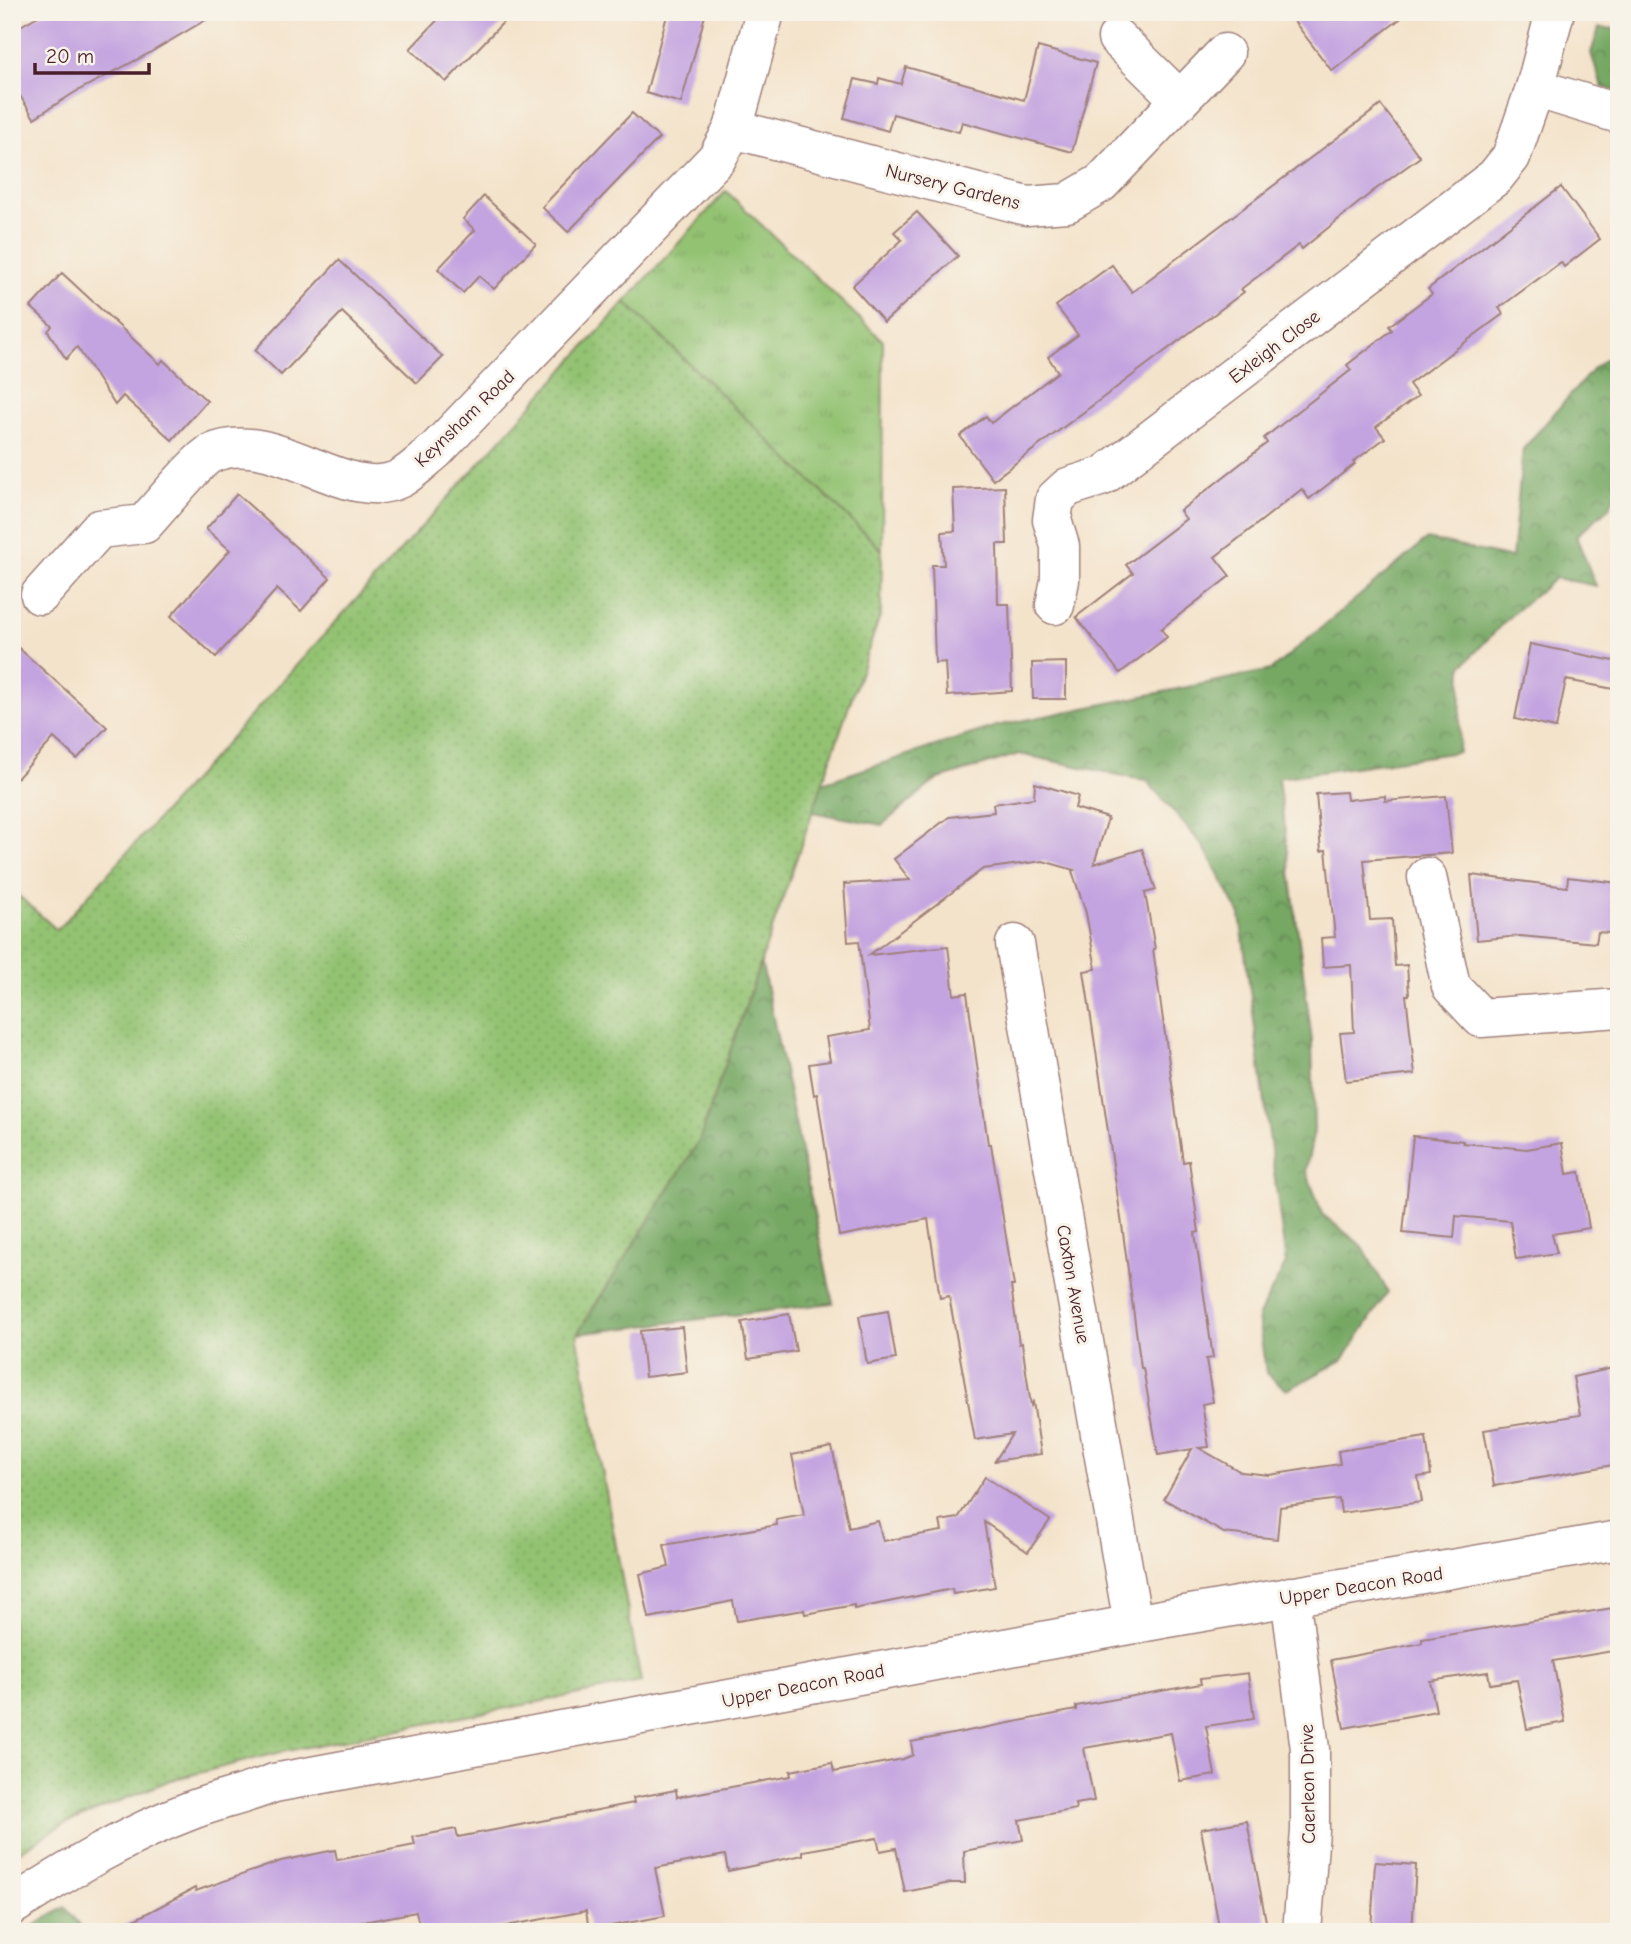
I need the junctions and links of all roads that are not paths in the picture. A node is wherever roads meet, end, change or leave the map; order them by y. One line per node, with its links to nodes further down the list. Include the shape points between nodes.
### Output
1 (765, 12): 8 (street, Keynsham Road)
2 (1555, 12): 5 (street, Exleigh Close)
3 (1117, 38): 6 (street)
4 (1225, 52): 6 (street, Nursery Gardens)
5 (1535, 88): 7 (street); 10 (street, Exleigh Close, via 1511,157 1495,177 1104,476 1068,487 1055,499 1052,520 1060,546)
6 (1179, 99): 8 (street, Nursery Gardens, via 1101,183 1067,203 1027,206)
7 (1619, 114)
8 (733, 129): 9 (street, Keynsham Road, via 717,158 435,451 399,479 367,485 262,450 233,446 208,456 144,524 99,529)
9 (40, 595)
10 (1055, 605)
11 (1427, 877): 13 (street, via 1451,986 1481,1018)
12 (1015, 944): 16 (street, Caxton Avenue)
13 (1619, 1008)
14 (1619, 1540): 15 (street, Upper Deacon Road)
15 (1290, 1596): 16 (street, Upper Deacon Road); 18 (street, Caerleon Drive, via 1310,1749 1310,1831)
16 (1133, 1624): 17 (street, Upper Deacon Road, via 274,1783 133,1835)
17 (12, 1906)
18 (1302, 1932)

